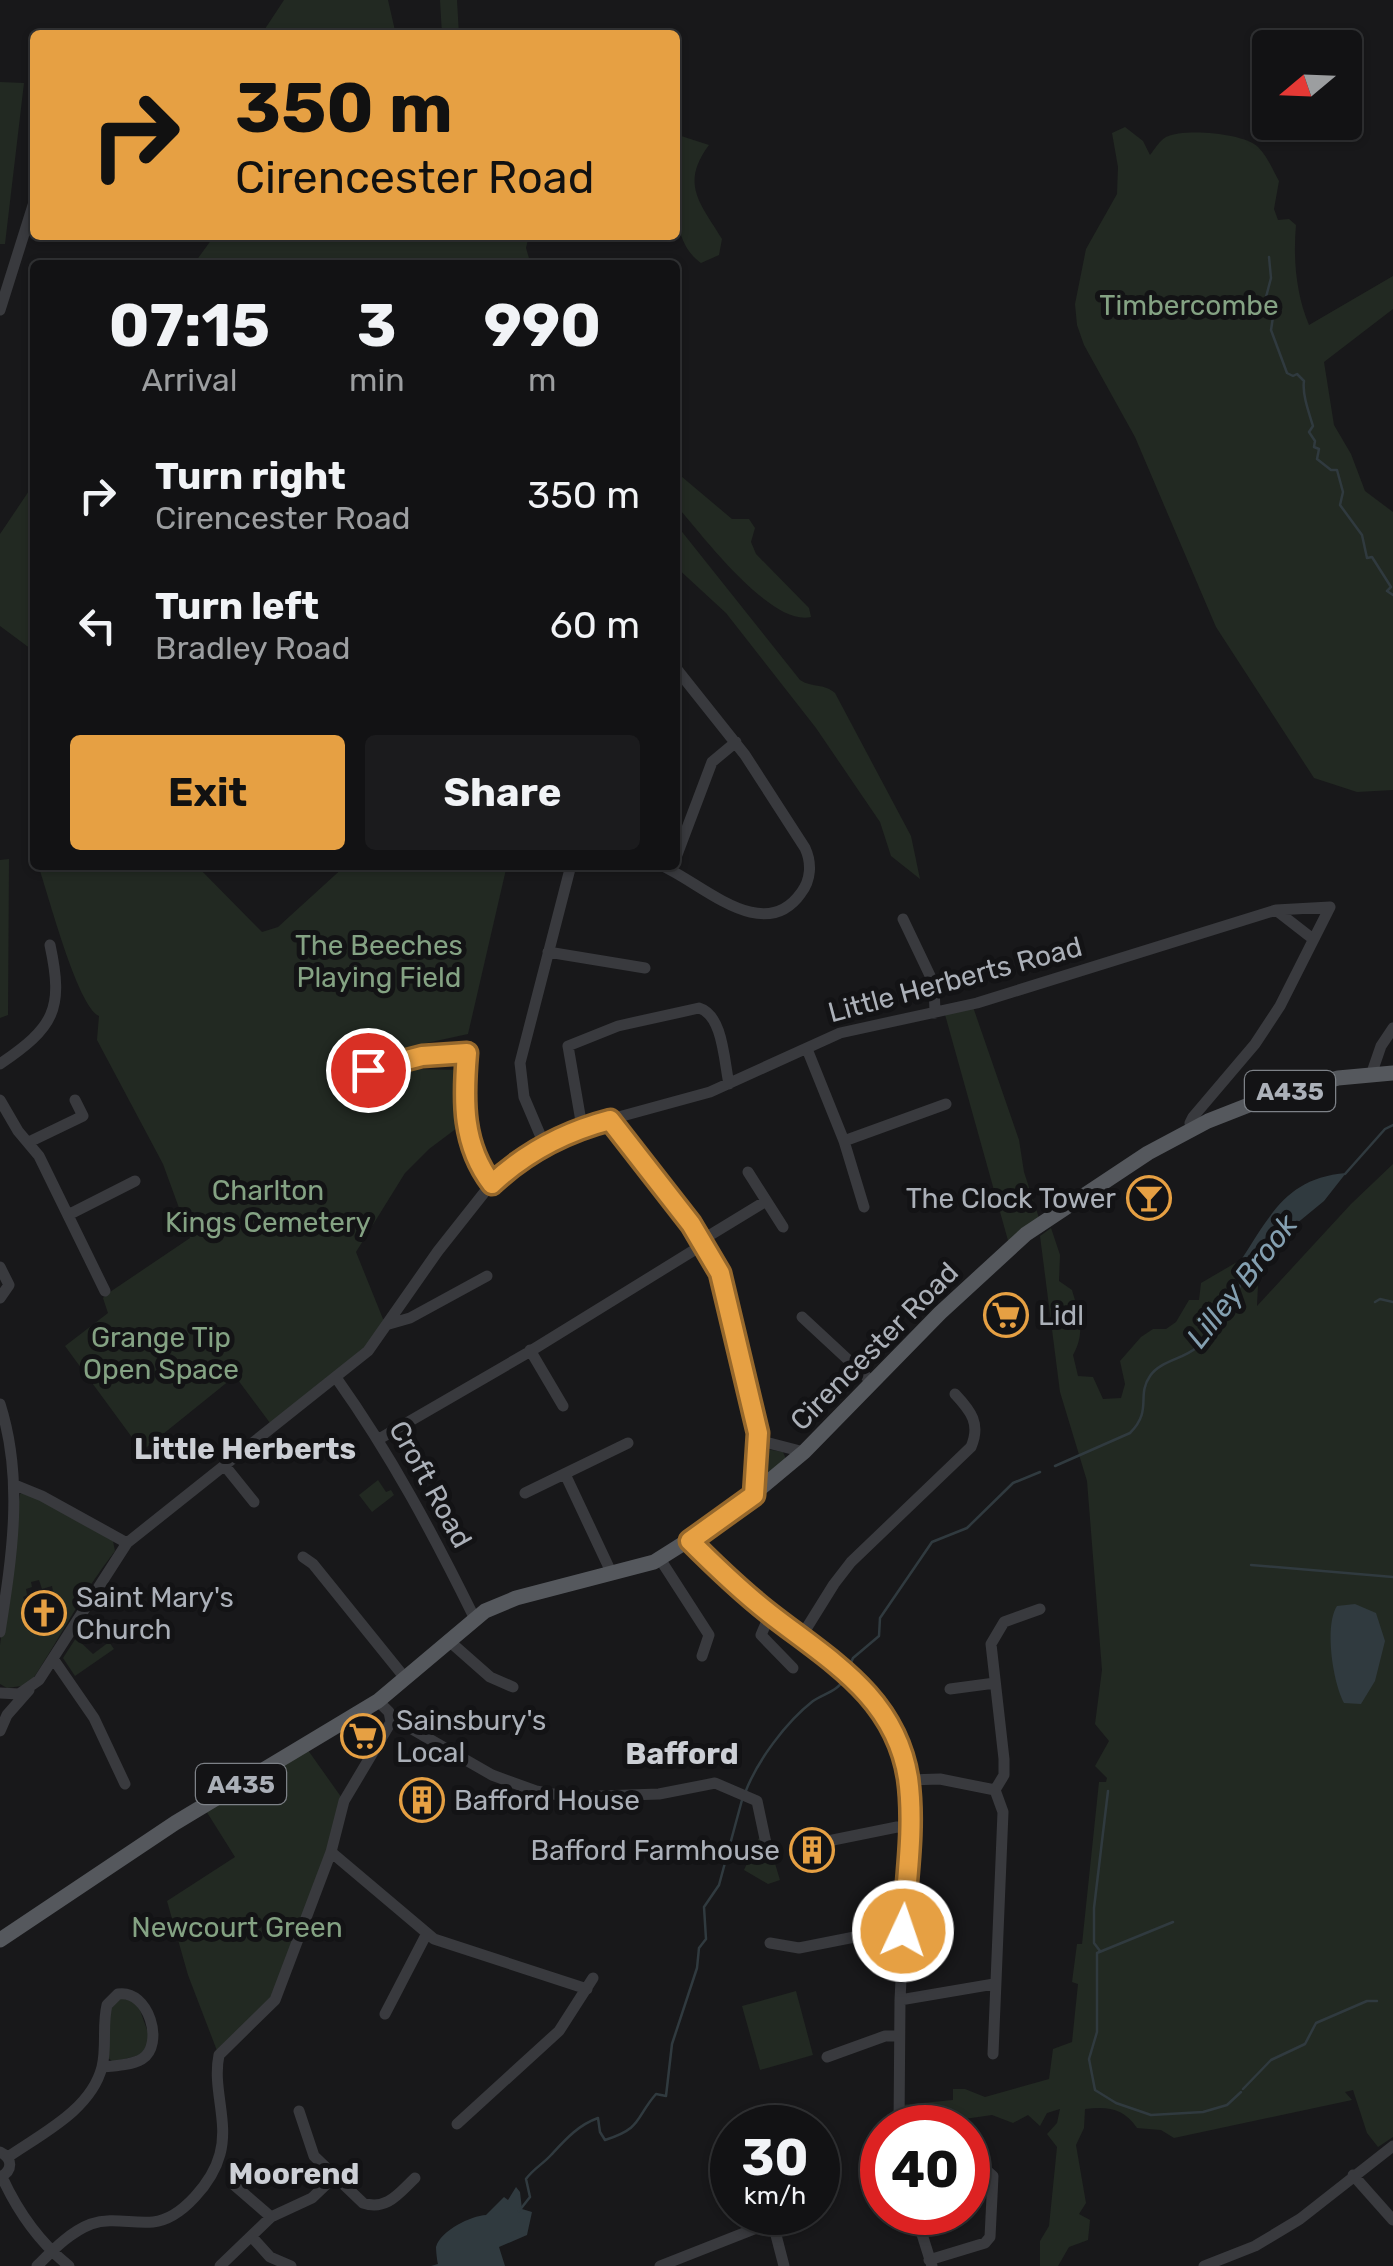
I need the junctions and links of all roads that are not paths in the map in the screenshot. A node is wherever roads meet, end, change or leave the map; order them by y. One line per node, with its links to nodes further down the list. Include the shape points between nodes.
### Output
1 (30, 212): 2 (street)
2 (0, 310)
3 (680, 674): 4 (street)
4 (736, 742): 5 (street, via 712,762); 7 (street, via 808,852 804,889 782,909 755,914)
5 (680, 840)
6 (569, 870): 12 (street)
7 (678, 870)
8 (1276, 910): 10 (street); 10 (street, Little Herberts Road, via 1330,907); 14 (street, Little Herberts Road)
9 (903, 919): 14 (street, via 934,984)
10 (1313, 938): 27 (street, via 1280,1006 1193,1117)
11 (50, 945): 17 (street, via 57,986 48,1019 30,1044)
12 (548, 952): 13 (street); 30 (street, via 520,1071)
13 (645, 968)
14 (935, 1013): 16 (street, Little Herberts Road, via 840,1033)
15 (1393, 1028): 18 (street)
16 (807, 1049): 21 (street, Little Herberts Road); 28 (street)
17 (0, 1064)
18 (1372, 1074): 19 (main road, Cirencester Road / A435); 27 (main road, Cirencester Road / A435, via 1287,1092)
19 (1393, 1074)
20 (342, 1076): 33 (street, via 422,1056 467,1053 468,1136)
21 (729, 1084): 25 (street, Little Herberts Road); 26 (street, via 708,1010 618,1026 568,1046)
22 (0, 1100): 29 (street)
23 (75, 1100): 29 (street, via 84,1116)
24 (946, 1104): 28 (street)
25 (610, 1120): 26 (street, Little Herberts Road); 38 (street)
26 (582, 1128): 30 (street, Little Herberts Road)
27 (1192, 1129): 47 (main road, Cirencester Road / A435, via 1038,1224)
28 (844, 1141): 35 (street)
29 (29, 1142): 36 (street)
30 (544, 1144): 33 (street, Little Herberts Road)
31 (748, 1172): 34 (street)
32 (135, 1182): 36 (street)
33 (492, 1184): 44 (street, Little Herberts Road)
34 (766, 1201): 37 (street); 38 (street)
35 (864, 1207)
36 (68, 1215): 41 (street)
37 (782, 1227)
38 (703, 1242): 45 (street); 52 (street, via 724,1286)
39 (0, 1267): 42 (street, via 9,1285)
40 (487, 1276): 44 (street)
41 (104, 1290)
42 (0, 1298)
43 (802, 1317): 47 (street)
44 (389, 1324): 46 (street, Little Herberts Road)
45 (530, 1350): 50 (street); 51 (street)
46 (337, 1379): 51 (street, Croft Road); 55 (street, Little Herberts Road)
47 (871, 1381): 54 (main road, Cirencester Road / A435)
48 (955, 1394): 70 (street, via 975,1420 971,1447 851,1562)
49 (0, 1404): 57 (street)
50 (564, 1406)
51 (379, 1438): 68 (street, Croft Road)
52 (757, 1440): 54 (street); 59 (street)
53 (628, 1443): 56 (street)
54 (804, 1452): 59 (main road, Cirencester Road / A435)
55 (224, 1466): 60 (street); 62 (street, Little Herberts Road)
56 (565, 1474): 58 (street); 65 (street)
57 (15, 1485): 62 (street); 69 (street)
58 (525, 1493)
59 (754, 1495): 61 (main road, Cirencester Road / A435)
60 (254, 1502)
61 (690, 1541): 64 (main road, Cirencester Road / A435); 67 (street)
62 (127, 1543): 73 (street, Little Herberts Road)
63 (303, 1557): 75 (street)
64 (660, 1559): 65 (main road, Cirencester Road / A435); 72 (street, via 708,1633)
65 (612, 1574): 68 (main road, Cirencester Road / A435, via 516,1598)
66 (1040, 1609): 76 (street, via 1004,1622 995,1633)
67 (770, 1614): 70 (street); 74 (street, via 761,1635)
68 (474, 1617): 71 (main road, Cirencester Road / A435)
69 (0, 1632)
70 (801, 1637): 85 (street, via 875,1700 902,1752)
71 (448, 1640): 75 (main road, Cirencester Road / A435); 77 (street, via 490,1678)
72 (702, 1656)
73 (54, 1660): 79 (street, Little Herberts Road); 86 (street, via 94,1718)
74 (793, 1668)
75 (405, 1678): 81 (main road, Cirencester Road / A435)
76 (995, 1684): 78 (street); 87 (street, via 1004,1775)
77 (513, 1687)
78 (950, 1688)
79 (30, 1689): 80 (street); 82 (street, Little Herberts Road)
80 (0, 1694): 82 (street)
81 (378, 1701): 83 (street); 94 (main road, Cirencester Road / A435, via 175,1823)
82 (7, 1715): 84 (street, Little Herberts Road)
83 (392, 1717): 90 (street, via 492,1776 536,1790 584,1796 728,1787 758,1800); 91 (street, via 344,1801)
84 (0, 1732)
85 (908, 1780): 87 (street); 88 (street)
86 (125, 1784)
87 (995, 1790): 96 (street, via 1003,1812)
88 (908, 1828): 89 (street); 92 (street)
89 (823, 1842)
90 (767, 1848)
91 (331, 1852): 93 (street); 120 (street, via 275,2000 220,2054 223,2140 209,2178 169,2216 94,2223)
92 (903, 1931): 95 (street, via 799,1948); 97 (street)
93 (426, 1935): 98 (street); 105 (street, via 590,1983 559,2031)
94 (0, 1940)
95 (770, 1942)
96 (994, 1984): 97 (street); 100 (street)
97 (900, 2000): 99 (street)
98 (385, 2014)
99 (898, 2036): 101 (street); 103 (street)
100 (993, 2054)
101 (827, 2057)
102 (102, 2067): 102 (street, via 107,2005 118,1994 132,1994 154,2035 152,2048 139,2060); 107 (street, via 74,2111)
103 (898, 2105)
104 (299, 2111): 111 (street, via 314,2156)
105 (457, 2124)
106 (1393, 2146): 109 (street)
107 (4, 2154): 110 (street, via 9,2168)
108 (990, 2173): 121 (street, via 990,2237)
109 (1352, 2175): 115 (street); 128 (street, via 1300,2219)
110 (1, 2177): 120 (street)
111 (334, 2177): 112 (street, via 374,2206 391,2201); 114 (street, via 312,2198)
112 (416, 2178)
113 (233, 2184): 114 (street)
114 (270, 2218): 119 (street)
115 (1393, 2220)
116 (730, 2235): 126 (street)
117 (776, 2235): 127 (street)
118 (922, 2235): 121 (street)
119 (251, 2236): 124 (street); 125 (street)
120 (52, 2252): 122 (street); 123 (street)
121 (931, 2263)
122 (37, 2266)
123 (69, 2266)
124 (220, 2266)
125 (291, 2266)
126 (660, 2266)
127 (784, 2266)
128 (1204, 2266)

